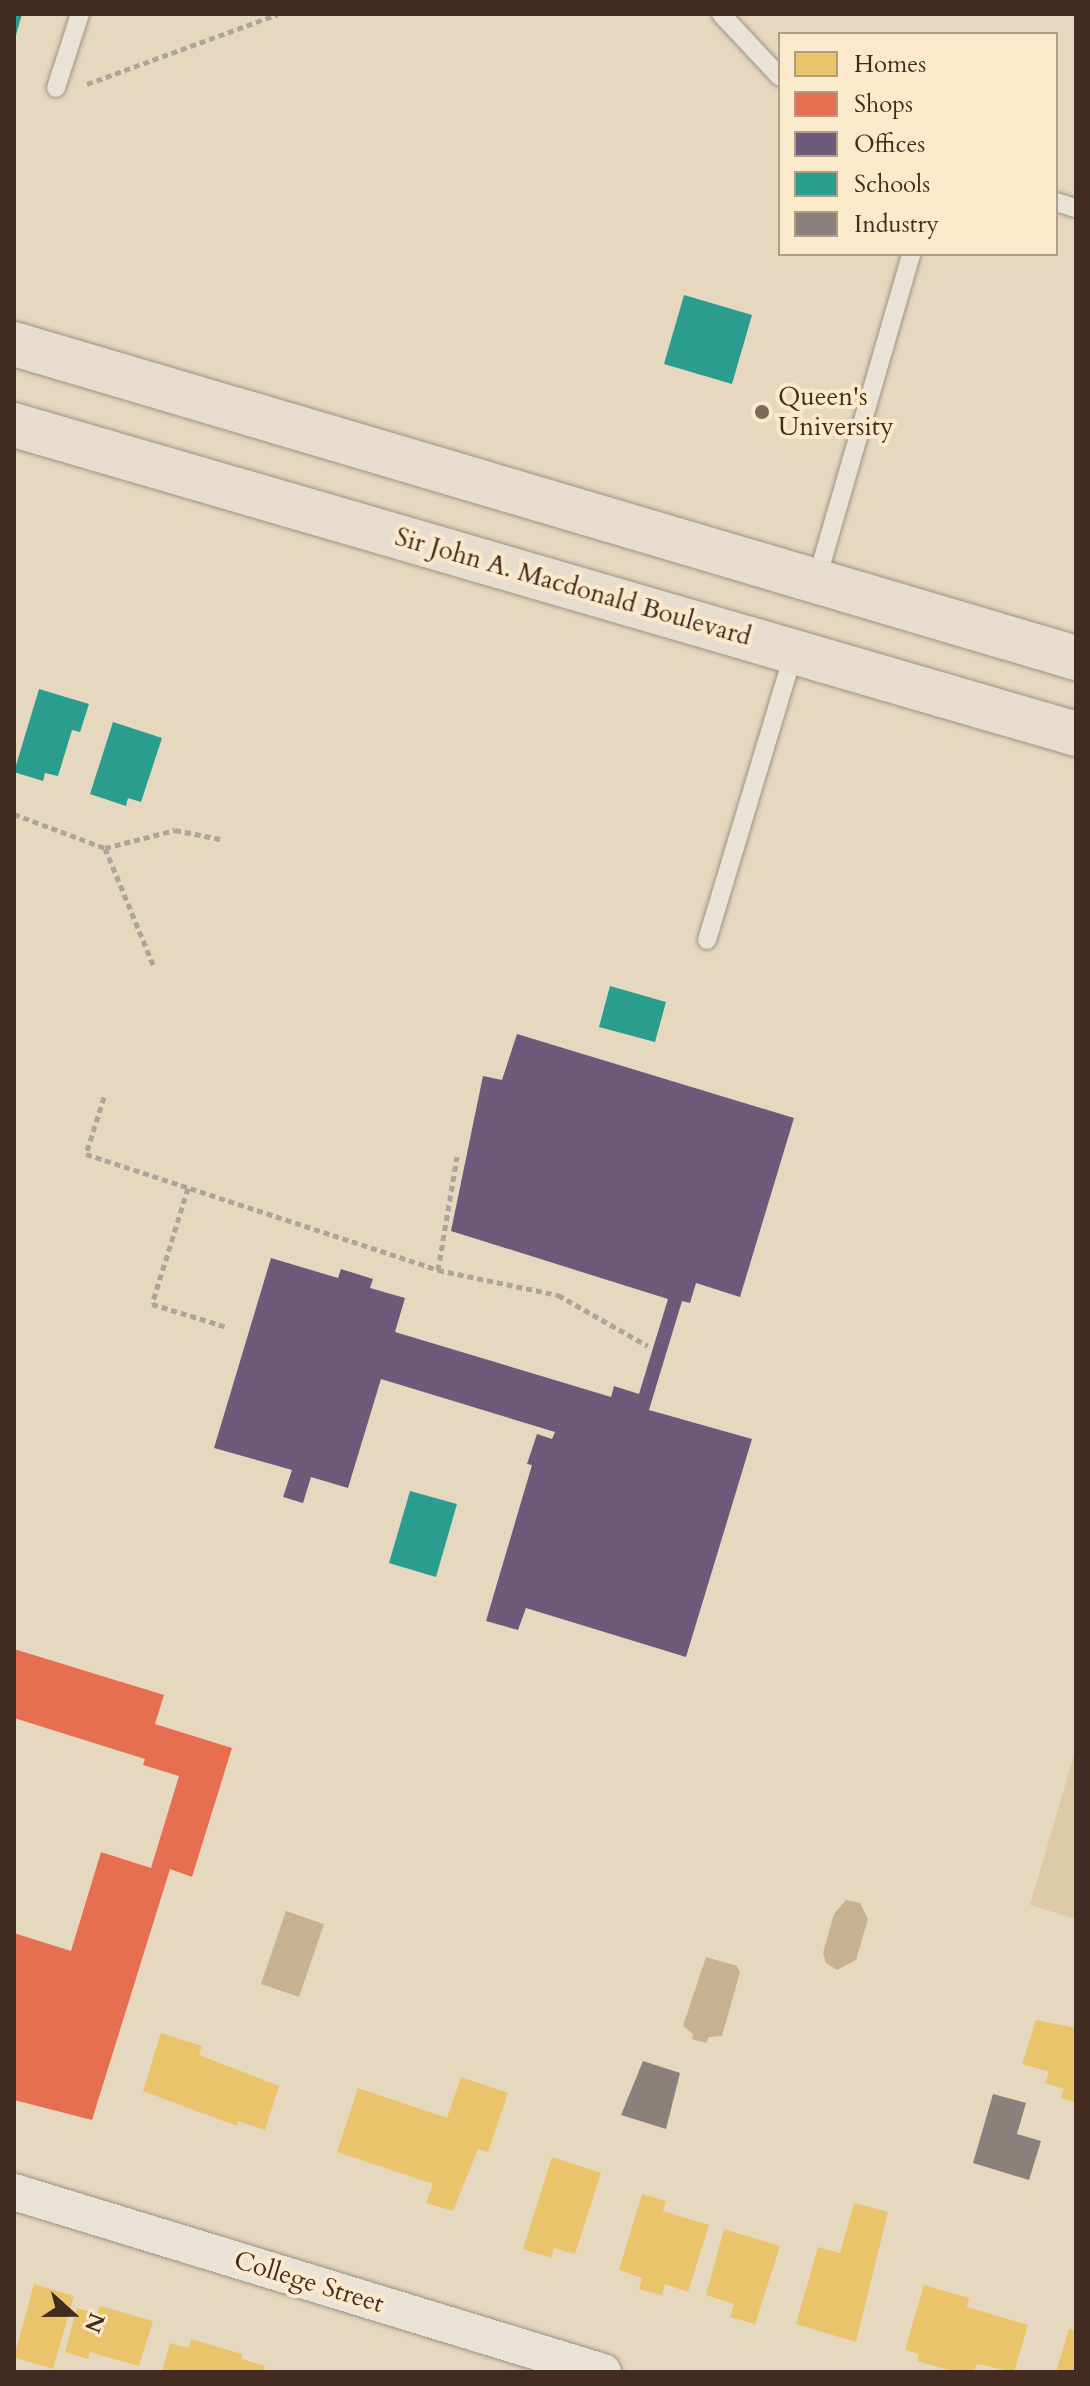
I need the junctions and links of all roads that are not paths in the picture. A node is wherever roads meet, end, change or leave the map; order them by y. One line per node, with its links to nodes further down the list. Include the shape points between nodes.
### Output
1 (80, 14): 4 (lane)
2 (721, 14): 3 (lane)
3 (778, 75)
4 (56, 88)
5 (910, 256): 8 (lane)
6 (14, 344): 8 (main road)
7 (14, 425): 9 (main road, Sir John A. Macdonald Boulevard)
8 (816, 583): 10 (main road)
9 (794, 651): 11 (main road, Sir John A. Macdonald Boulevard); 12 (lane)
10 (1076, 658)
11 (1076, 734)
12 (707, 940)
13 (14, 2192): 14 (street, College Street)
14 (603, 2372)

